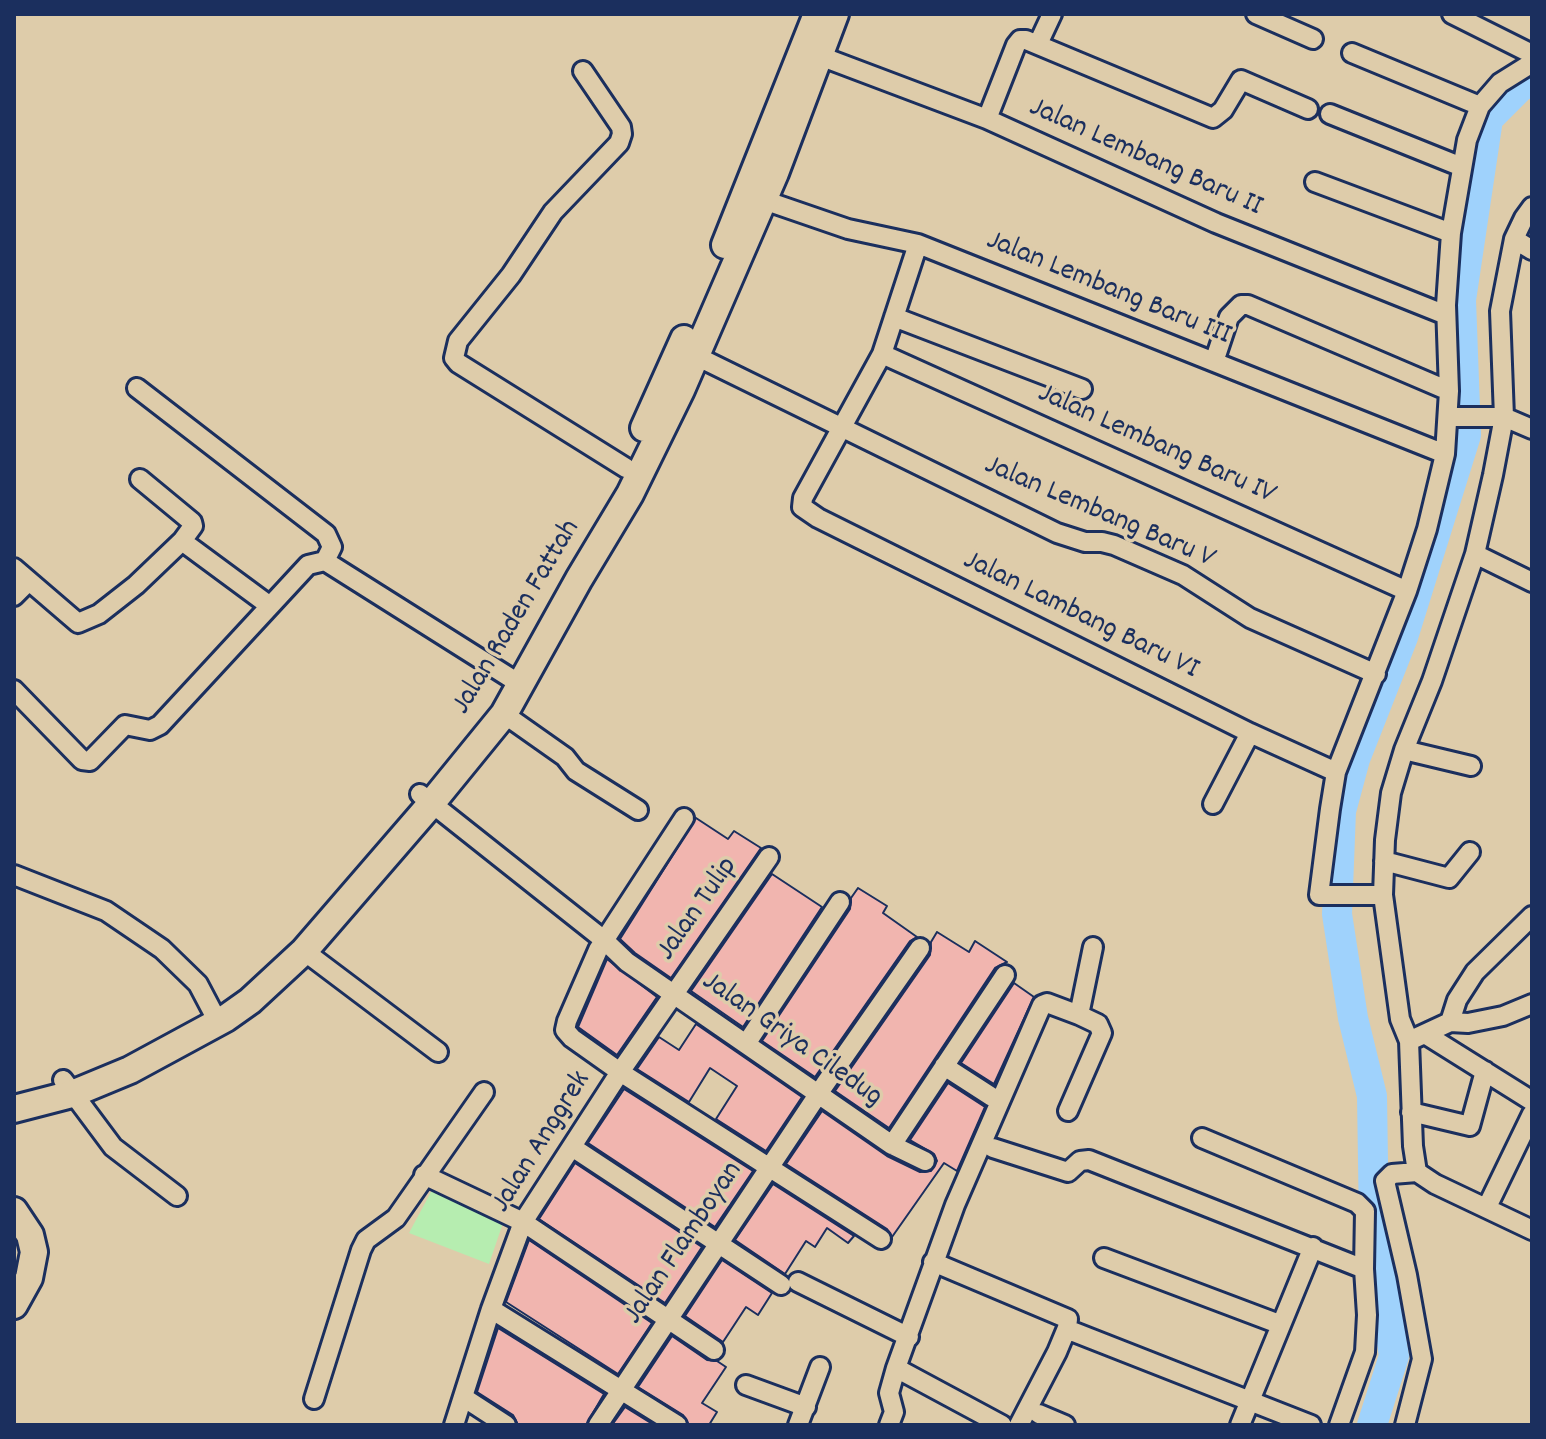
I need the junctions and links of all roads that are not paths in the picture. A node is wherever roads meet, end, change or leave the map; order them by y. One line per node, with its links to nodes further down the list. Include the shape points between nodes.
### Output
1 (817, 14): 19 (main road, Jalan Raden Fattah)
2 (835, 14): 10 (main road, Jalan Raden Fattah)
3 (1052, 14): 7 (street)
4 (1256, 14): 6 (street)
5 (1452, 14): 9 (street)
6 (1313, 39)
7 (1038, 44): 14 (street, via 1213,118 1241,80); 16 (street, via 1020,40 1016,45)
8 (1352, 53): 13 (street)
9 (1532, 54)
10 (820, 56): 16 (street, Jalan Lembang Baru II); 19 (main road, Jalan Raden Fattah)
11 (1532, 63): 13 (street, via 1500,83)
12 (583, 71): 38 (street, via 621,127 619,143 553,212 458,341 454,358)
13 (1480, 106): 17 (street)
14 (1308, 109)
15 (1330, 114): 17 (street)
16 (987, 119): 25 (street, Jalan Lembang Baru II, via 1216,223)
17 (1462, 167): 21 (street)
18 (1315, 182): 21 (street)
19 (754, 197): 23 (street, Jalan Lembang Baru III, via 848,229); 28 (main road, Jalan Raden Fattah); 38 (main road, Jalan Raden Fattah)
20 (1532, 207): 22 (street)
21 (1451, 233): 25 (street)
22 (1514, 239): 24 (street); 34 (street, via 1500,311)
23 (918, 244): 26 (street); 29 (street, Jalan Lembang Baru III)
24 (1532, 250)
25 (1446, 315): 32 (street)
26 (894, 317): 27 (street); 31 (street)
27 (882, 354): 35 (street); 46 (street, Jalan Lembang Baru IV)
28 (696, 356): 35 (street, Jalan Lembang Baru V); 50 (main road, Jalan Raden Fattah, via 630,494)
29 (1214, 362): 32 (street, via 1229,317 1248,305); 37 (street, Jalan Lembang Baru III)
30 (137, 388): 42 (street, via 326,534 332,547)
31 (1082, 389)
32 (1449, 391): 33 (street)
33 (1455, 416): 34 (street); 37 (street)
34 (1498, 417): 36 (street); 41 (street)
35 (842, 426): 49 (street, Jalan Lembang Baru V, via 1057,533 1114,545 1183,575 1250,618); 53 (street, Jalan Lambang Baru VI, via 802,507)
36 (1532, 429)
37 (1445, 454): 46 (street)
38 (626, 468): 50 (main road, Jalan Raden Fattah, via 566,570)
39 (140, 479): 40 (street, via 193,524)
40 (182, 541): 44 (street, via 136,585 87,621 70,618); 48 (street)
41 (1475, 554): 45 (street); 54 (street)
42 (325, 561): 48 (street, via 308,565); 50 (street)
43 (14, 568): 44 (street)
44 (29, 581): 47 (street)
45 (1532, 582)
46 (1407, 591): 49 (street)
47 (14, 596)
48 (270, 606): 51 (street, via 160,725 150,730 125,725 90,761 82,760)
49 (1376, 674): 56 (street)
50 (514, 681): 52 (main road, Jalan Raden Fattah); 57 (main road, Jalan Raden Fattah, via 475,725)
51 (14, 690)
52 (504, 714): 57 (main road, Jalan Raden Fattah); 59 (street, via 565,757 576,771)
53 (1250, 733): 56 (street, Jalan Lambang Baru VI); 58 (street)
54 (1404, 750): 55 (street); 63 (street, via 1391,793)
55 (1471, 766)
56 (1336, 772): 65 (street, via 1319,895)
57 (422, 802): 68 (street, Jalan Griya Ciledug); 71 (main road, Jalan Raden Fattah); 75 (main road, Jalan Raden Fattah)
58 (1213, 804)
59 (638, 810)
60 (684, 818): 68 (street)
61 (1470, 852): 63 (street, via 1449,878)
62 (769, 857): 73 (street, Jalan Tulip)
63 (1384, 861): 65 (street)
64 (14, 875): 75 (street, via 106,911 132,928 198,984)
65 (1383, 895): 78 (street, via 1400,1019)
66 (840, 902): 79 (street)
67 (1532, 916): 77 (street, via 1475,972)
68 (601, 945): 73 (street, Jalan Griya Ciledug); 83 (street, via 565,1030)
69 (1093, 947): 76 (street)
70 (920, 948): 87 (street, Jalan Flamboyan)
71 (304, 951): 75 (main road, Jalan Raden Fattah, via 250,1001); 80 (street)
72 (1005, 975): 81 (street)
73 (675, 994): 79 (street, Jalan Griya Ciledug); 83 (street, Jalan Anggrek)
74 (1532, 1004): 77 (street, via 1503,1016)
75 (214, 1015): 84 (main road, Jalan Raden Fattah, via 141,1065)
76 (1079, 1015): 91 (street, via 1098,1024 1102,1033); 111 (street, via 1042,1005)
77 (1450, 1022): 78 (street)
78 (1417, 1037): 82 (street); 92 (street)
79 (746, 1044): 87 (street, Jalan Griya Ciledug)
80 (438, 1052)
81 (944, 1066): 88 (street); 95 (street)
82 (1485, 1071): 89 (street); 92 (street, via 1470,1126)
83 (620, 1072): 96 (street, Jalan Anggrek); 99 (street)
84 (68, 1087): 85 (main road, Jalan Raden Fattah); 90 (main road, Jalan Raden Fattah); 102 (street, via 113,1147)
85 (14, 1092)
86 (484, 1092): 101 (street)
87 (818, 1094): 95 (street, Jalan Griya Ciledug); 99 (street, Jalan Flamboyan)
88 (992, 1097)
89 (1532, 1101)
90 (14, 1109)
91 (1068, 1111)
92 (1411, 1112): 100 (street)
93 (1532, 1114): 103 (street)
94 (1202, 1138): 112 (street, via 1362,1206)
95 (892, 1145): 98 (street, Jalan Griya Ciledug)
96 (572, 1147): 105 (street, Jalan Anggrek); 108 (street)
97 (993, 1148): 109 (street, via 1068,1172 1089,1160)
98 (925, 1161)
99 (769, 1168): 107 (street); 108 (street, Jalan Flamboyan)
100 (1417, 1172): 103 (street); 141 (street, via 1392,1174 1385,1181 1422,1359)
101 (424, 1175): 105 (street); 125 (street, via 396,1218 373,1233 361,1250)
102 (177, 1196)
103 (1487, 1207): 106 (street)
104 (14, 1211): 113 (main road, via 34,1252 29,1278)
105 (523, 1222): 114 (street, Jalan Anggrek); 115 (street)
106 (1532, 1230)
107 (881, 1239)
108 (717, 1245): 115 (street, Jalan Flamboyan); 118 (street)
109 (1313, 1247): 112 (street); 116 (street)
110 (1104, 1258): 116 (street)
111 (933, 1262): 118 (street); 136 (street, via 1068,1319)
112 (1364, 1269): 140 (street, via 1365,1352)
113 (14, 1305)
114 (491, 1309): 123 (street); 124 (street, Jalan Anggrek)
115 (668, 1320): 119 (street); 123 (street, Jalan Flamboyan)
116 (1279, 1324): 126 (street)
117 (1074, 1332): 126 (street)
118 (909, 1337): 121 (street)
119 (714, 1350)
120 (820, 1367): 127 (street)
121 (896, 1368): 134 (street); 135 (street)
122 (746, 1385): 127 (street)
123 (619, 1391): 131 (street, Jalan Flamboyan); 132 (street)
124 (463, 1397): 129 (street, Jalan Anggrek); 130 (street)
125 (314, 1399)
126 (1250, 1401): 138 (street); 139 (street)
127 (806, 1407): 133 (street)
128 (1039, 1414): 137 (street)
129 (454, 1425)
130 (506, 1425)
131 (598, 1425)
132 (677, 1425)
133 (798, 1425)
134 (889, 1425)
135 (1002, 1425)
136 (1019, 1425)
137 (1065, 1425)
138 (1240, 1425)
139 (1311, 1425)
140 (1339, 1425)
141 (1405, 1425)

